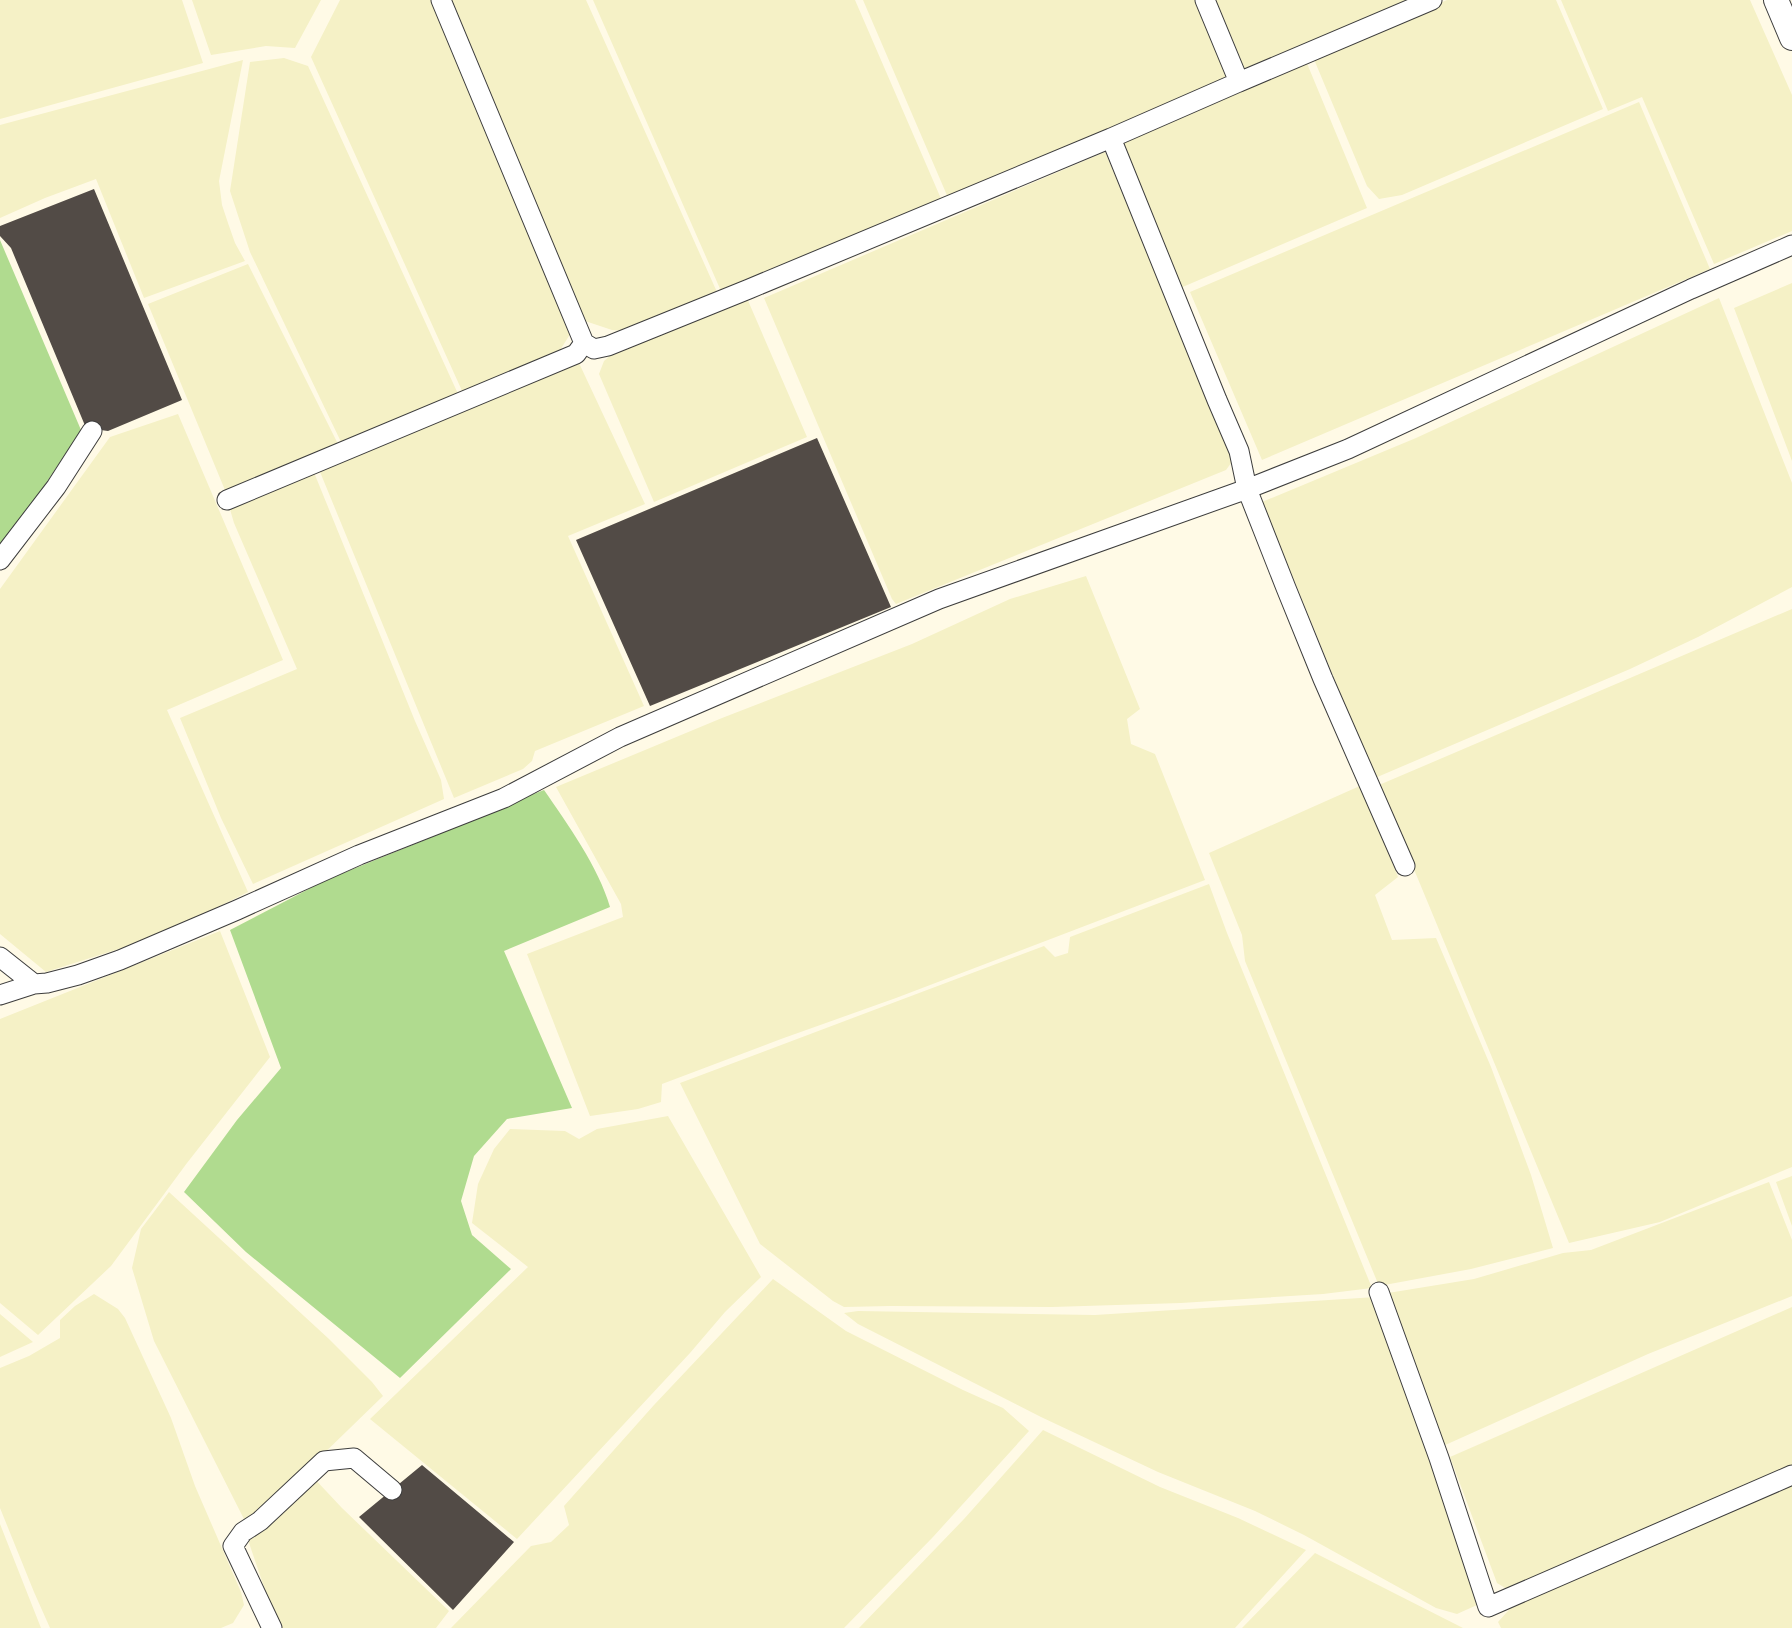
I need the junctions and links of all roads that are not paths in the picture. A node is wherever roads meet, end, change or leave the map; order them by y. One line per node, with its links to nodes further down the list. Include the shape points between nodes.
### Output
1 (441, 0): 9 (street)
2 (1205, 0): 6 (street)
3 (1432, 0): 6 (street)
4 (1776, 0): 5 (street)
5 (1792, 38)
6 (1239, 82): 7 (street)
7 (1112, 138): 9 (street, via 608,346 594,349); 11 (street, via 1239,451)
8 (1792, 245): 11 (street, via 1348,449)
9 (584, 343): 12 (street, via 576,354)
10 (92, 431): 13 (street, via 56,487)
11 (1247, 489): 14 (street, via 1323,679); 16 (street, via 939,599 620,737 504,798 359,855 120,960 78,975)
12 (226, 500)
13 (0, 560)
14 (1405, 866)
15 (0, 957): 16 (street)
16 (34, 984): 17 (street)
17 (0, 995)
18 (1379, 1292): 19 (street, via 1488,1607)
19 (1792, 1475)
20 (392, 1490): 21 (street, via 354,1458 324,1461 260,1521 243,1532 233,1546)
21 (272, 1628)

